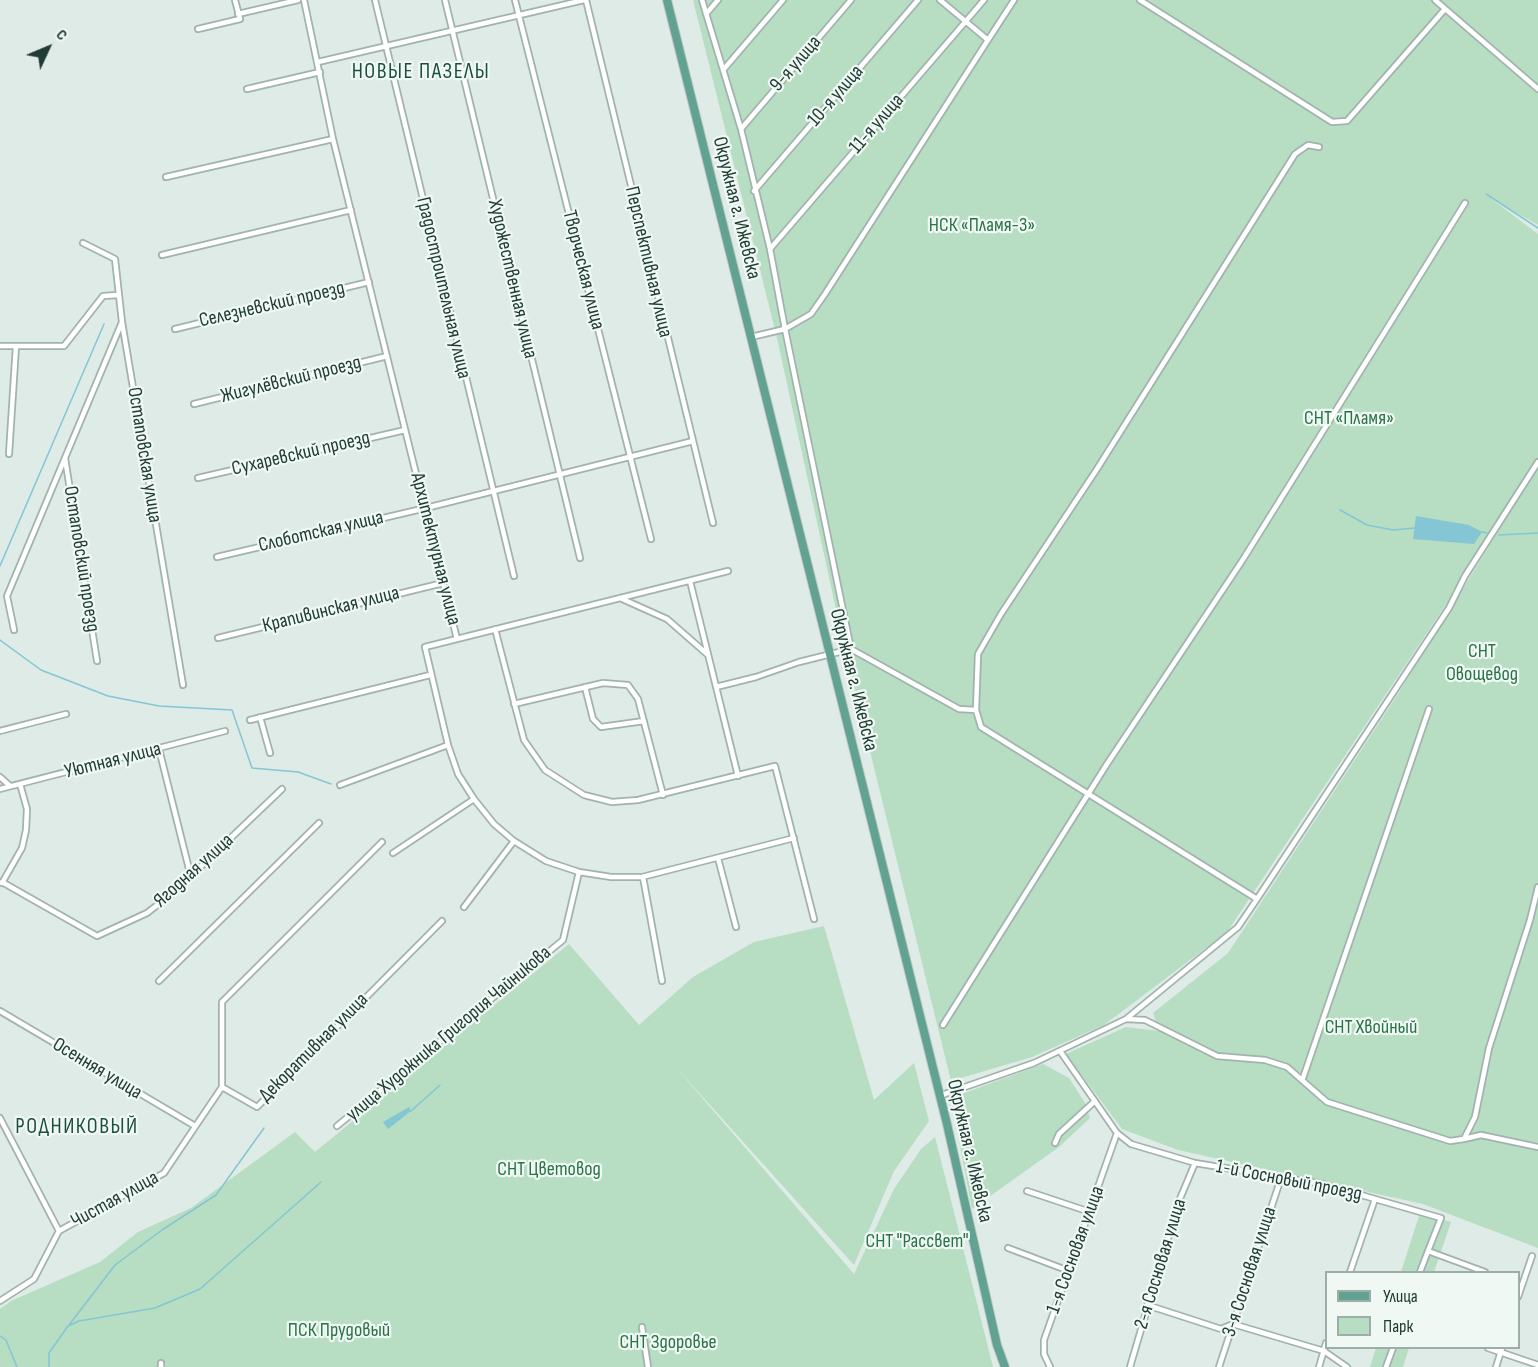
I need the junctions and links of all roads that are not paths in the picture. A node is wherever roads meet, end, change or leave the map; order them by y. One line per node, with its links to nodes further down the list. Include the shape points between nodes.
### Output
1 (235, 0): 20 (street)
2 (298, 0): 20 (street)
3 (304, 0): 28 (street, Архитектурная улица)
4 (375, 0): 27 (street, Градостроительная улица)
5 (445, 0): 25 (street, Художественная улица)
6 (515, 0): 22 (street, Творческая улица)
7 (585, 0): 22 (street); 54 (street, Перспективная улица)
8 (667, 0): 48 (main road, Окружная г. Ижевска)
9 (702, 0): 21 (street)
10 (718, 0): 21 (street)
11 (783, 0): 29 (street)
12 (851, 0): 33 (street, 9-я улица)
13 (918, 0): 37 (street, 10-я улица)
14 (940, 0): 23 (street)
15 (984, 0): 23 (street, 11-я улица)
16 (1014, 0): 26 (street)
17 (1140, 0): 19 (street, via 1332,122 1347,121)
18 (1435, 0): 19 (street)
19 (1445, 9): 32 (street)
20 (238, 14): 24 (street, via 240,19)
21 (706, 14): 29 (street)
22 (519, 16): 25 (street); 56 (street, Творческая улица)
23 (966, 21): 26 (street); 41 (street, 11-я улица)
24 (198, 29)
25 (453, 31): 27 (street); 59 (street, Художественная улица)
26 (988, 40): 47 (street, via 825,294 810,314)
27 (386, 46): 28 (street); 61 (street, Градостроительная улица)
28 (318, 62): 30 (street, Архитектурная улица)
29 (724, 69): 33 (street)
30 (320, 72): 31 (street); 34 (street, Архитектурная улица)
31 (247, 89)
32 (1538, 89)
33 (741, 129): 37 (street)
34 (333, 139): 36 (street); 39 (street, Архитектурная улица)
35 (1319, 147): 86 (street, via 1308,145 1295,154 981,645)
36 (166, 177)
37 (754, 191): 41 (street)
38 (1464, 203): 103 (street, via 1242,561)
39 (351, 210): 42 (street); 43 (street, Архитектурная улица)
40 (83, 243): 44 (street, Остаповская улица, via 115,259)
41 (770, 249): 47 (street)
42 (162, 255)
43 (369, 282): 46 (street, Селезневский проезд); 51 (street, Архитектурная улица)
44 (118, 295): 45 (street, Остаповская улица); 50 (street, via 103,296 64,346)
45 (122, 322): 57 (street); 81 (street, Остаповская улица)
46 (175, 329)
47 (785, 329): 48 (street); 76 (street)
48 (751, 337): 78 (main road, Окружная г. Ижевска)
49 (0, 345): 50 (street)
50 (16, 346): 55 (street)
51 (387, 356): 52 (street, Жигулёвский проезд); 53 (street, Архитектурная улица)
52 (194, 404)
53 (405, 430): 60 (street, Сухаревский проезд); 62 (street, Архитектурная улица)
54 (693, 441): 56 (street, Слоботская улица); 63 (street, Перспективная улица)
55 (9, 454)
56 (630, 456): 59 (street, Слоботская улица); 64 (street, Творческая улица)
57 (65, 458): 73 (street, via 7,596); 79 (street, Остаповский проезд)
58 (1538, 462): 117 (street, via 1449,608)
59 (559, 474): 61 (street, Слоботская улица); 66 (street, Художественная улица)
60 (198, 478)
61 (491, 490): 62 (street, Слоботская улица); 68 (street, Градостроительная улица)
62 (426, 508): 65 (street, Слоботская улица); 70 (street, Архитектурная улица)
63 (713, 522)
64 (651, 539)
65 (217, 557)
66 (580, 558)
67 (728, 571): 69 (street)
68 (514, 576)
69 (690, 581): 71 (street); 77 (street)
70 (443, 583): 74 (street, Крапивинская улица); 75 (street, Архитектурная улица)
71 (620, 598): 72 (street); 77 (street, via 667,619)
72 (495, 629): 75 (street); 84 (street)
73 (14, 630)
74 (218, 638)
75 (457, 639): 80 (street, Архитектурная улица, via 425,647)
76 (851, 650): 78 (street); 86 (street, via 959,709)
77 (708, 654): 83 (street)
78 (829, 654): 83 (street); 130 (main road, Окружная г. Ижевска)
79 (97, 661)
80 (430, 675): 88 (street); 93 (street, Архитектурная улица)
81 (183, 685)
82 (585, 687): 84 (street); 90 (street, via 610,682 628,685 638,699); 90 (street, via 593,719 601,727)
83 (716, 687): 96 (street)
84 (514, 704): 104 (street, via 524,740 533,755 564,784 584,795 612,801)
85 (1429, 709): 128 (street)
86 (976, 710): 103 (street, via 981,727)
87 (66, 714): 91 (street)
88 (260, 717): 89 (street); 95 (street)
89 (250, 720)
90 (644, 721): 104 (street)
91 (0, 731)
92 (225, 731): 94 (street, Уютная улица)
93 (448, 745): 99 (street); 105 (street, Архитектурная улица, via 458,774)
94 (159, 749): 98 (street, Уютная улица); 113 (street)
95 (270, 753)
96 (738, 776): 104 (street); 107 (street, via 776,766)
97 (0, 777): 100 (street)
98 (20, 784): 100 (street, Уютная улица); 115 (street, via 27,809 26,830 22,848)
99 (340, 785)
100 (10, 786): 101 (street, Уютная улица)
101 (0, 789)
102 (282, 789): 113 (street, Ягодная улица)
103 (1088, 794): 117 (street); 126 (street)
104 (663, 795)
105 (474, 799): 108 (street, Архитектурная улица); 110 (street)
106 (319, 823): 122 (street)
107 (794, 838): 111 (street, Архитектурная улица); 119 (street)
108 (514, 841): 112 (street, Архитектурная улица, via 546,861); 118 (street)
109 (382, 842): 129 (street, via 222,1002)
110 (393, 853)
111 (718, 858): 114 (street, Архитектурная улица); 121 (street)
112 (579, 872): 114 (street, Архитектурная улица); 134 (street, улица Художника Григория Чайникова, via 563,940)
113 (191, 877): 115 (street, Ягодная улица, via 147,913 97,936)
114 (643, 877): 123 (street)
115 (1, 883)
116 (1538, 887): 136 (street, via 1489,1048 1475,1117)
117 (1257, 899): 125 (street, via 1238,927)
118 (464, 907)
119 (814, 919)
120 (442, 921): 129 (street, Декоративная улица, via 257,1107)
121 (736, 927)
122 (159, 981)
123 (662, 981)
124 (0, 1011): 133 (street, Осенняя улица)
125 (1126, 1019): 127 (street); 128 (street, via 1145,1020 1217,1056 1265,1060 1287,1067)
126 (943, 1024)
127 (1060, 1051): 130 (street); 131 (street)
128 (1303, 1078): 136 (street, via 1328,1102 1450,1142)
129 (222, 1087): 133 (street, Чистая улица)
130 (939, 1096): 163 (main road, Окружная г. Ижевска)
131 (1095, 1101): 135 (street); 137 (street)
132 (0, 1118): 144 (street)
133 (195, 1126): 144 (street, Чистая улица, via 164,1173)
134 (337, 1126)
135 (1117, 1133): 139 (street, 1-й Сосновый проезд, via 1138,1148); 143 (street, 1-я Сосновая улица)
136 (1464, 1139): 138 (street, via 1481,1135)
137 (1054, 1143)
138 (1538, 1147)
139 (1195, 1163): 140 (street, 1-й Сосновый проезд); 154 (street, 2-я Сосновая улица)
140 (1281, 1178): 142 (street, 1-й Сосновый проезд, via 1323,1184); 155 (street, 3-я Сосновая улица)
141 (1027, 1191): 143 (street)
142 (1375, 1199): 146 (street, 1-й Сосновый проезд, via 1441,1218); 149 (street)
143 (1090, 1212): 148 (street, 1-я Сосновая улица)
144 (59, 1231): 153 (street, Чистая улица, via 34,1279)
145 (1008, 1248): 148 (street)
146 (1428, 1251): 150 (street); 151 (street)
147 (1532, 1256): 152 (street)
148 (1069, 1271): 164 (street, 1-я Сосновая улица, via 1044,1340 1044,1354)
149 (1350, 1271)
150 (1420, 1271)
151 (1482, 1271)
152 (1520, 1286)
153 (0, 1301)
154 (1147, 1305): 155 (street, via 1221,1329); 165 (street, 2-я Сосновая улица)
155 (1233, 1324): 160 (street); 166 (street, 3-я Сосновая улица)
156 (642, 1327): 162 (street)
157 (1325, 1348): 160 (street)
158 (1392, 1349): 169 (street)
159 (1501, 1350): 161 (street); 170 (street)
160 (1324, 1352): 167 (street); 168 (street)
161 (1538, 1365)
162 (648, 1367)
163 (1005, 1367)
164 (1050, 1367)
165 (1130, 1367)
166 (1219, 1367)
167 (1318, 1367)
168 (1347, 1367)
169 (1386, 1367)
170 (1496, 1367)

